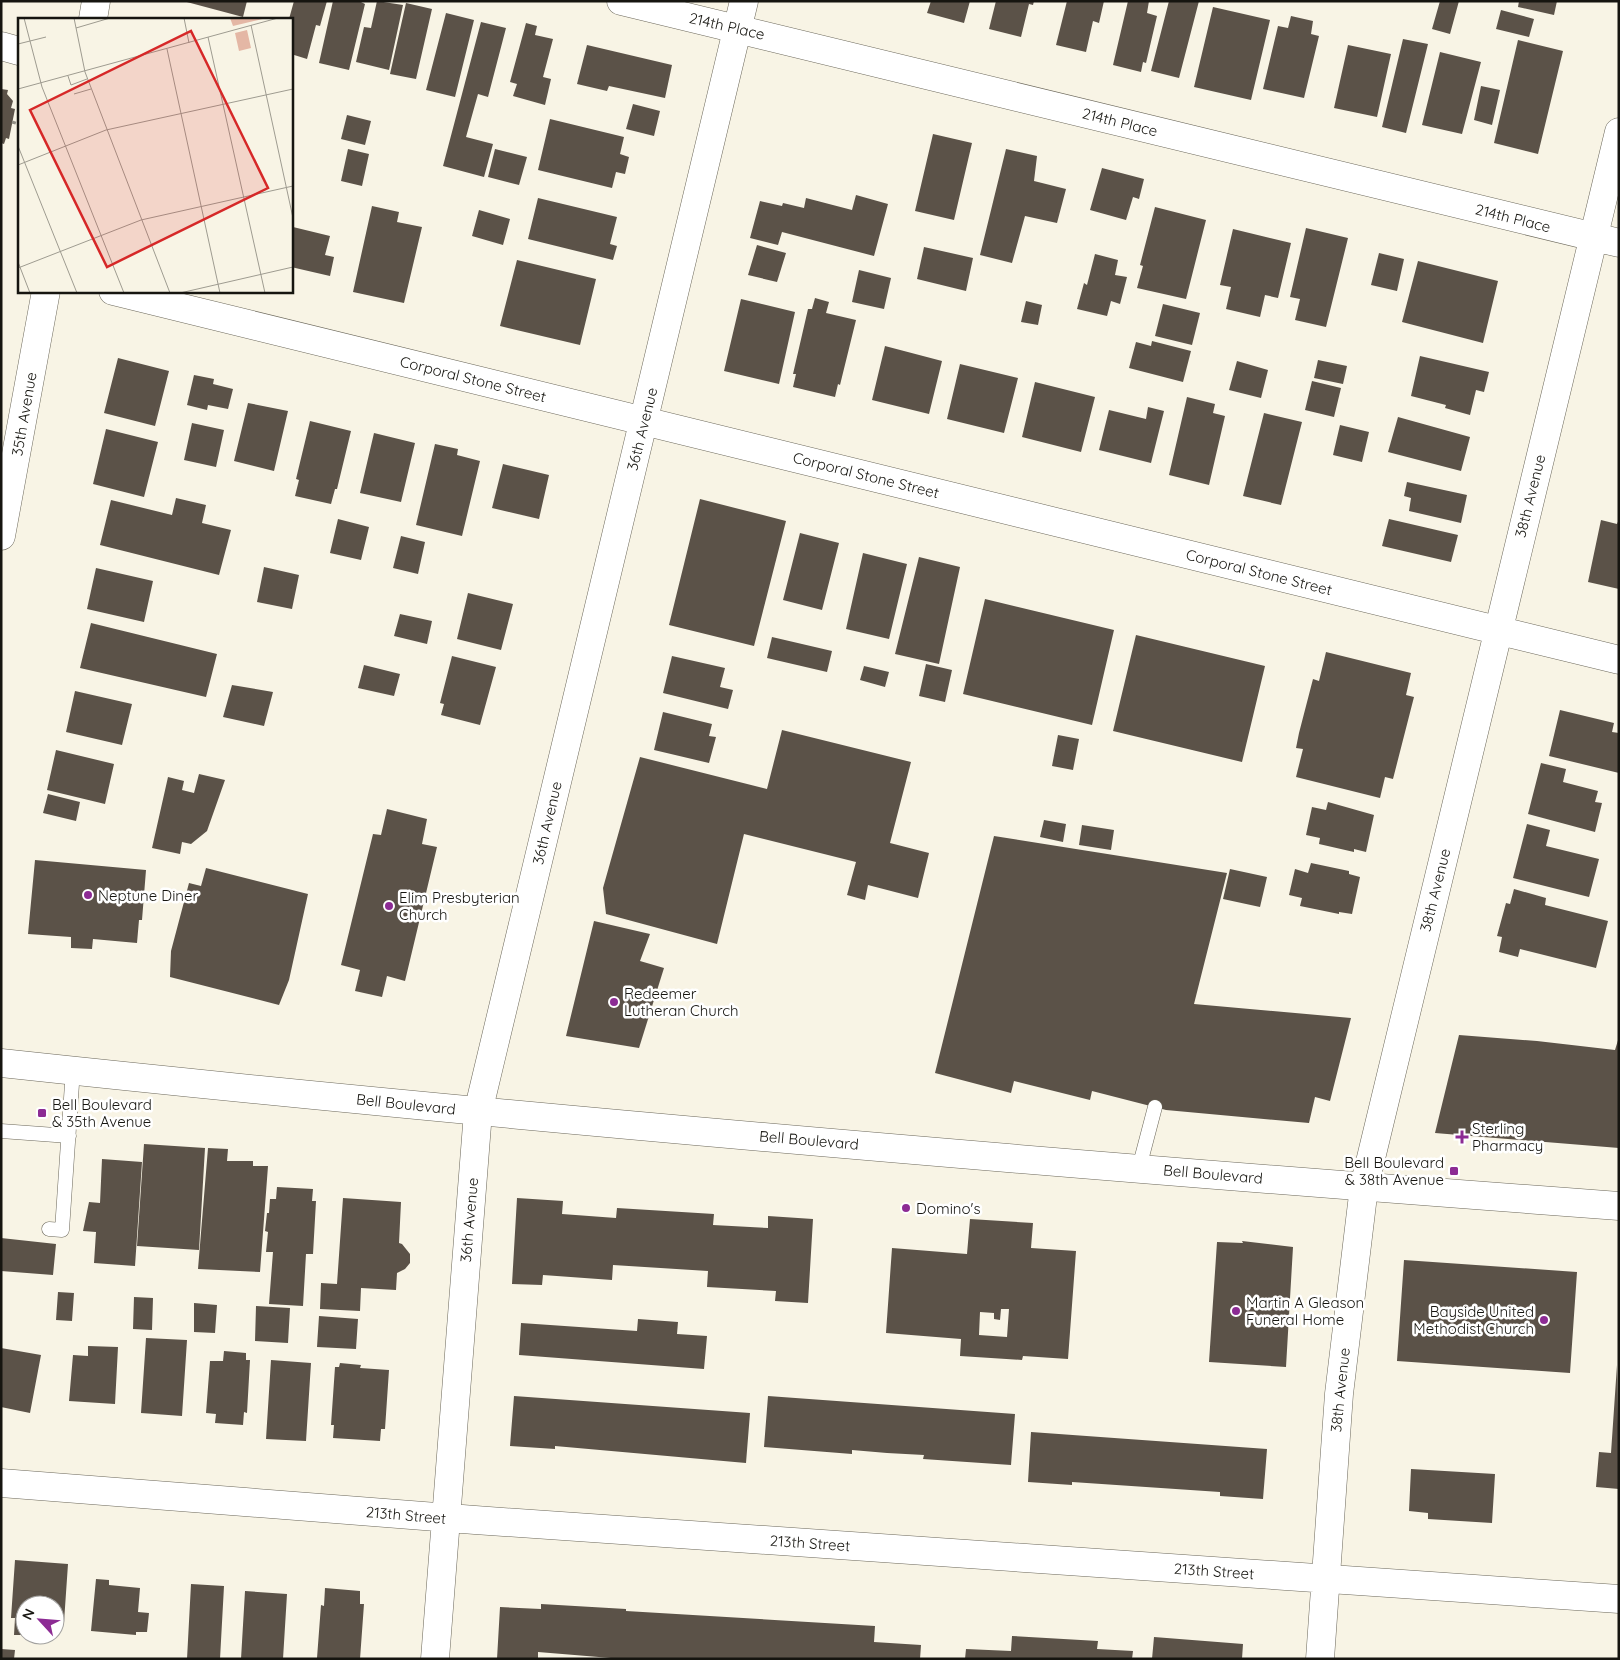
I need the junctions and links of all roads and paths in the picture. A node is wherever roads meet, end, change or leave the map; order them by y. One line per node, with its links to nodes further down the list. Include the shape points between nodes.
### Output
1 (96, 1): 4 (street)
2 (621, 1): 5 (street, 214th Place)
3 (744, 1): 5 (street, 36th Avenue)
4 (94, 18)
5 (738, 28): 11 (street, 214th Place); 14 (street, 36th Avenue)
6 (1, 46): 7 (street)
7 (18, 51)
8 (12, 122): 9 (path)
9 (18, 124)
10 (1619, 132): 11 (street, 38th Avenue)
11 (1606, 240): 16 (street, 38th Avenue)
12 (46, 292): 15 (street, 35th Avenue)
13 (117, 292): 14 (street, Corporal Stone Street)
14 (644, 420): 16 (street, Corporal Stone Street); 21 (street, 36th Avenue)
15 (1, 536)
16 (1497, 631): 17 (street, Corporal Stone Street); 25 (street, 38th Avenue)
17 (1619, 660)
18 (1, 1063): 19 (street, Bell Boulevard)
19 (73, 1069): 21 (street, Bell Boulevard); 23 (lane)
20 (1155, 1107): 24 (lane)
21 (478, 1112): 24 (street, Bell Boulevard); 29 (street, 36th Avenue)
22 (1, 1130): 23 (lane)
23 (69, 1136): 27 (lane, via 58,1185 62,1230)
24 (1139, 1168): 25 (street, Bell Boulevard)
25 (1364, 1187): 26 (street, Bell Boulevard); 30 (street, 38th Avenue, via 1338,1394)
26 (1619, 1206)
27 (48, 1229)
28 (1, 1484): 29 (street, 213th Street)
29 (444, 1518): 30 (street, 213th Street); 32 (street, 36th Avenue)
30 (1326, 1578): 31 (street, 213th Street); 33 (street, 38th Avenue)
31 (1619, 1599)
32 (435, 1659)
33 (1320, 1659)

